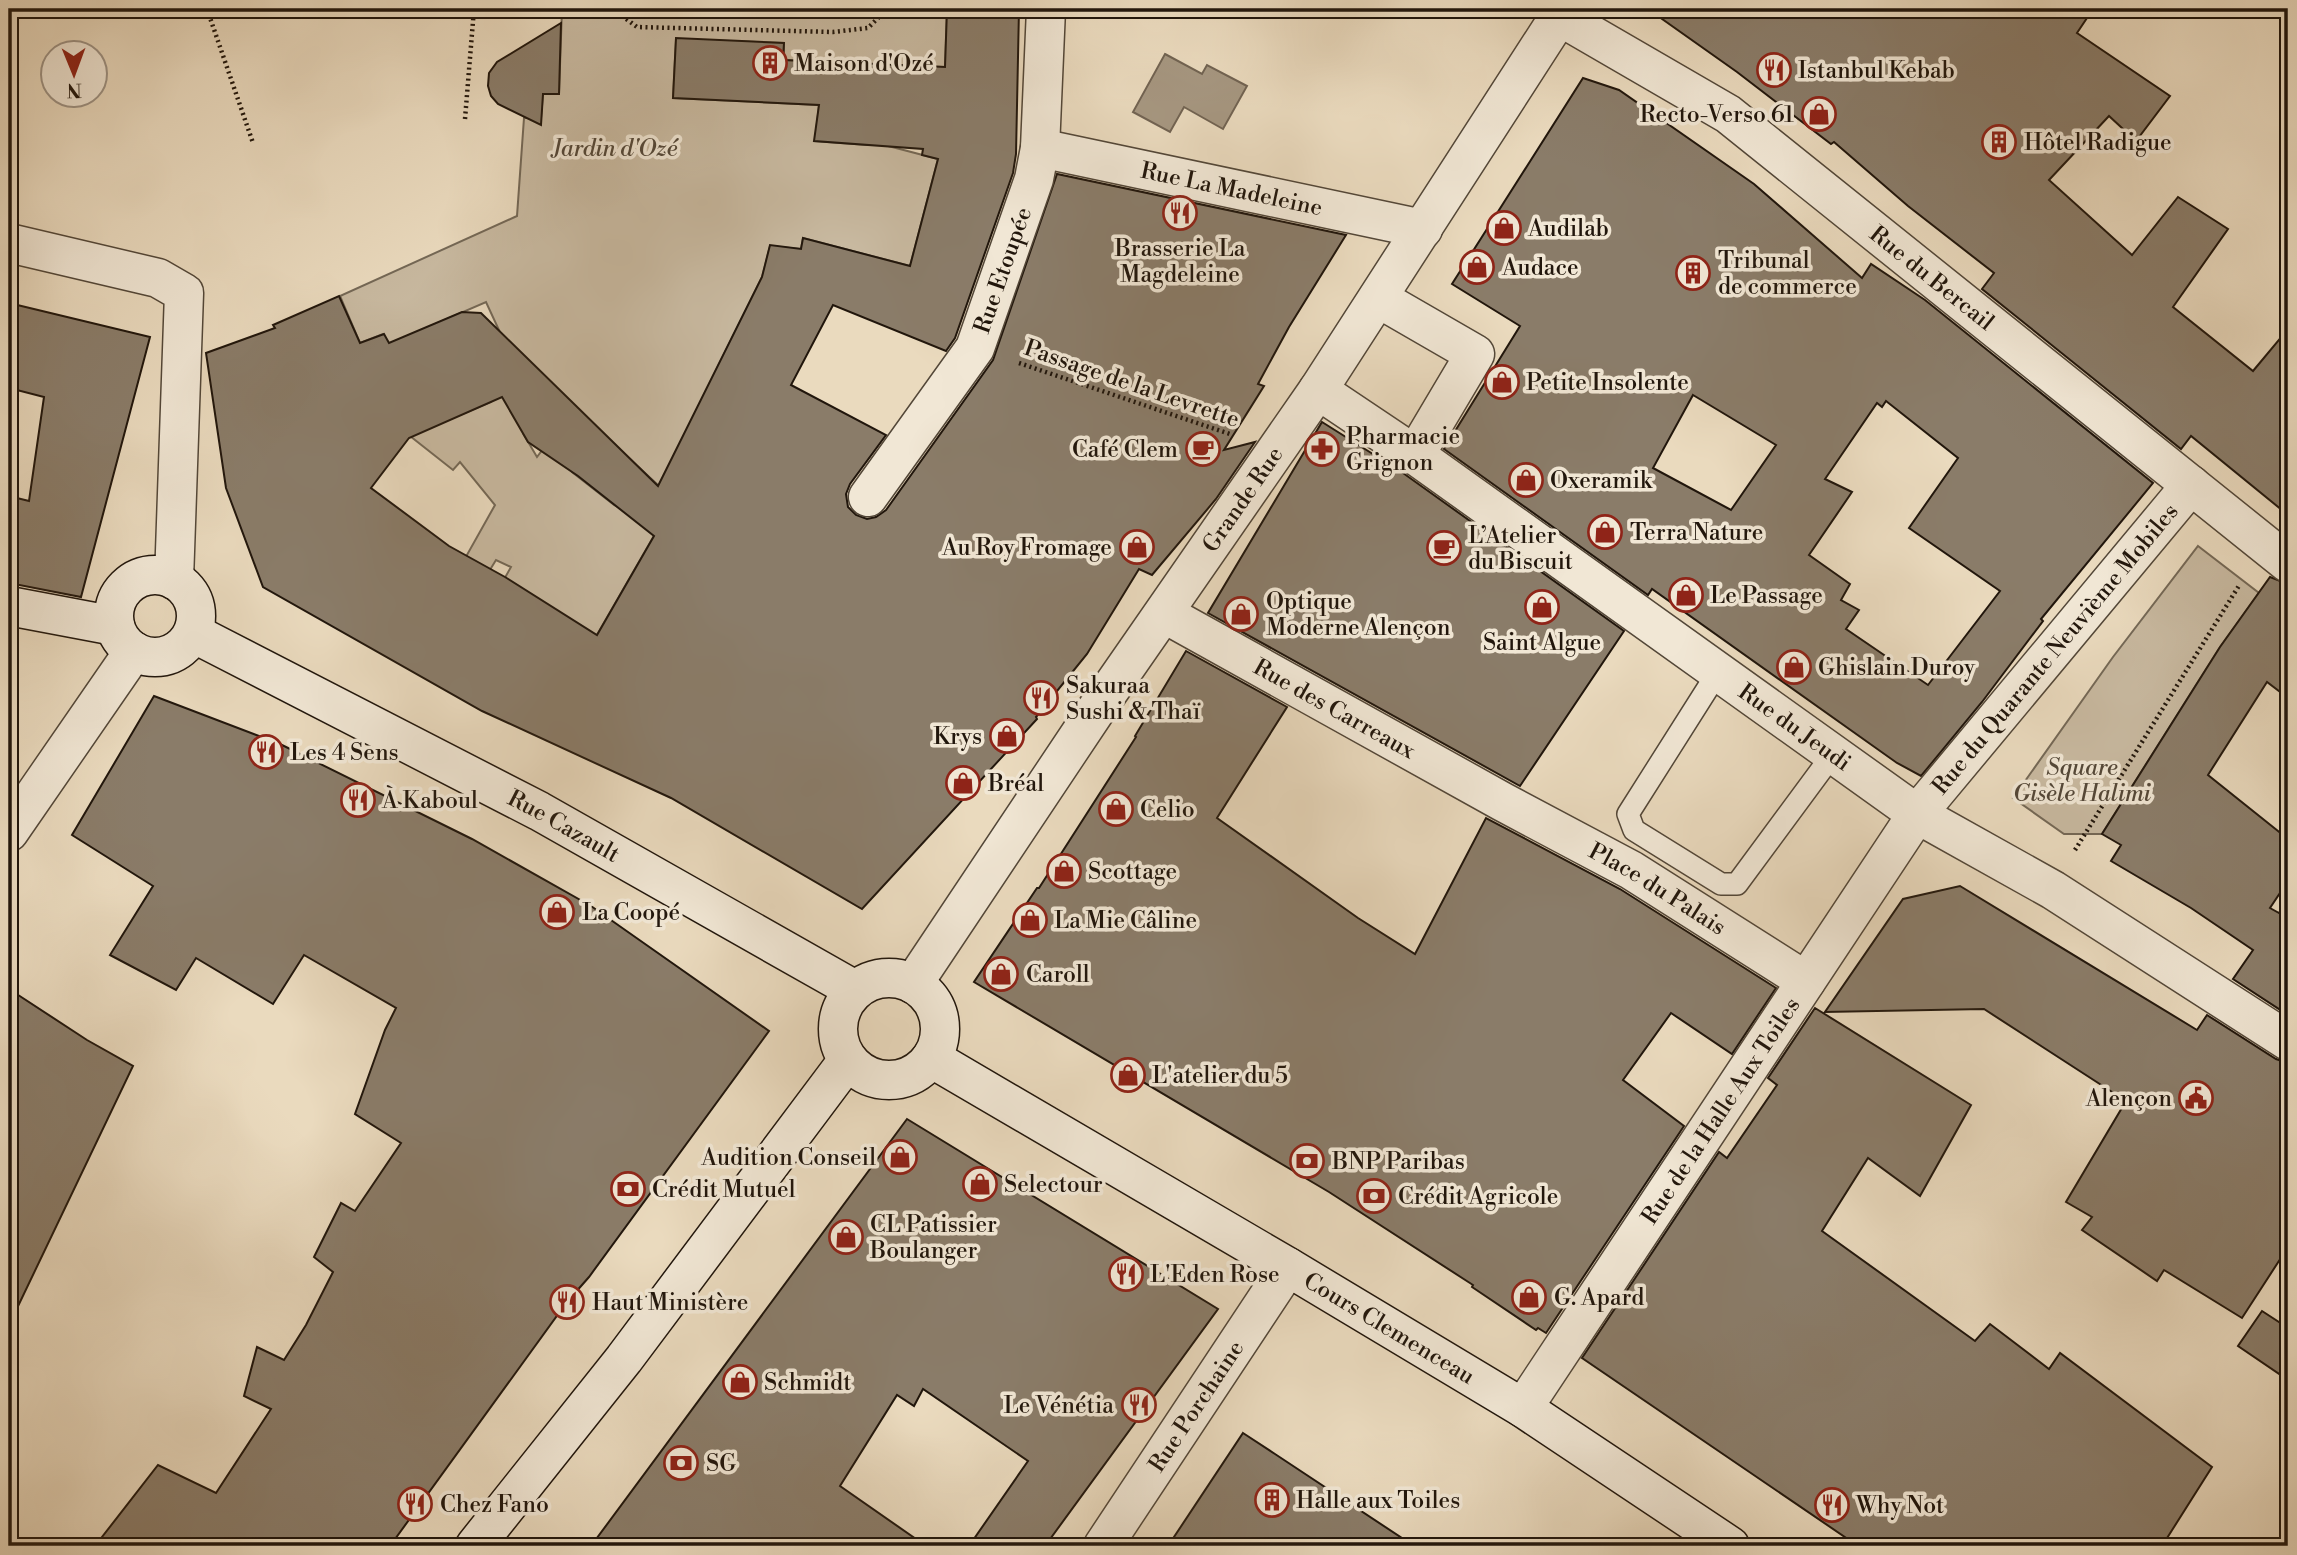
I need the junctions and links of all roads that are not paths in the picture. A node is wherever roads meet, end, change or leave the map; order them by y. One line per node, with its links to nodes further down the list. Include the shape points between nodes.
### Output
1 (1045, 9): 3 (street, Rue Etoupée)
2 (1561, 12): 4 (street, Grande Rue); 9 (street, Rue du Bercail, via 1728,114)
3 (1040, 148): 4 (street, Rue La Madeleine); 10 (street, Rue Etoupée, via 1034,179 975,348)
4 (1423, 229): 6 (street, Grande Rue)
5 (9, 243): 12 (street, via 158,278 184,293)
6 (1378, 298): 7 (street, Grande Rue); 8 (street, via 1475,355)
7 (1318, 390): 8 (street, Rue du Jeudi); 14 (street, Grande Rue)
8 (1415, 455): 17 (street, Rue du Jeudi)
9 (2191, 485): 11 (street, Rue du Bercail); 20 (street, Rue du Quarante Neuvième Mobiles)
10 (868, 497)
11 (2278, 554)
12 (174, 580): 15 (street, via 192,597 197,621); 16 (street, via 148,576 125,588 114,612)
13 (9, 606): 16 (street)
14 (1166, 614): 19 (street, Rue des Carreaux); 23 (street, Grande Rue, via 1098,707)
15 (193, 633): 16 (street, via 174,653 160,657 146,656); 24 (street, Rue Cazault, via 539,811)
16 (124, 638): 21 (street)
17 (1718, 672): 18 (street, Rue du Jeudi); 18 (lane, via 1628,814 1634,830 1721,884 1737,884)
18 (1833, 754): 20 (street, Rue du Jeudi)
19 (1503, 802): 22 (street, Place du Palais, via 1631,870)
20 (1917, 814): 22 (street, Rue de la Halle Aux Toiles); 25 (street, Rue du Jeudi, via 2053,890)
21 (9, 832)
22 (1806, 981): 29 (street, Rue de la Halle Aux Toiles)
23 (913, 984): 24 (street, via 883,978); 26 (street, via 936,1009 940,1026)
24 (855, 990): 27 (street, via 845,1002 838,1024)
25 (2288, 1041)
26 (931, 1058): 27 (street, via 913,1074 890,1081 859,1071); 28 (street, Cours Clemenceau)
27 (848, 1060): 30 (street, via 624,1359)
28 (1288, 1267): 29 (street, Cours Clemenceau); 31 (street, Rue Porchaine)
29 (1523, 1408): 32 (street, Cours Clemenceau)
30 (475, 1546)
31 (1103, 1546)
32 (1730, 1546)

